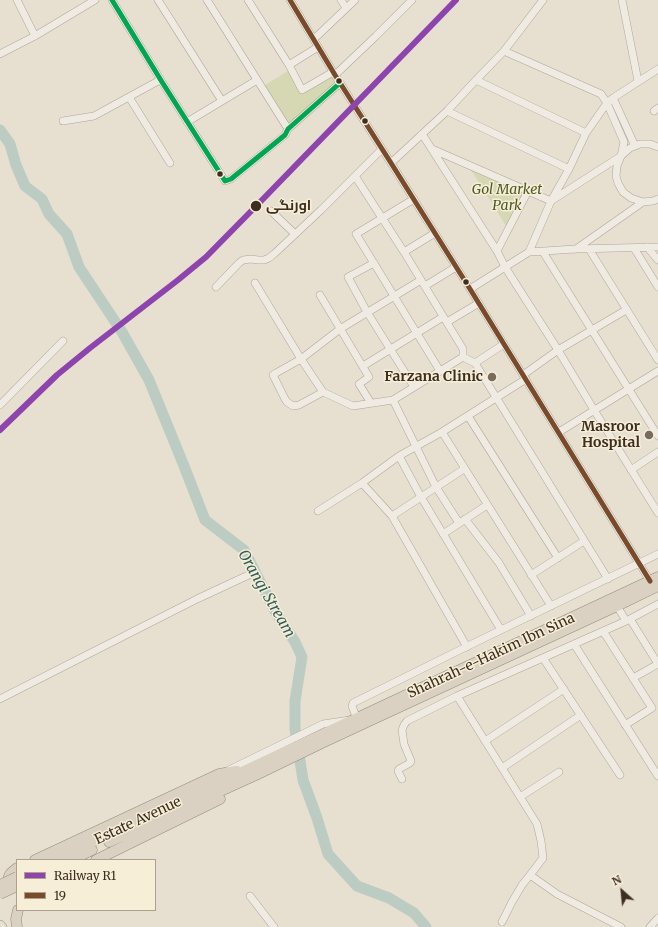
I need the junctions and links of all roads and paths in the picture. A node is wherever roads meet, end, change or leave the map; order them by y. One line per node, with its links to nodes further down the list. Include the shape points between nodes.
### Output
1 (17, 0): 14 (street)
2 (94, 0): 14 (street)
3 (112, 0): 22 (street)
4 (158, 0): 29 (street)
5 (208, 0): 23 (street)
6 (248, 0): 19 (street)
7 (290, 0): 15 (street)
8 (341, 0): 13 (street)
9 (354, 0): 13 (street)
10 (412, 0): 21 (street)
11 (543, 0): 17 (street)
12 (622, 0): 25 (street)
13 (346, 8): 15 (street)
14 (36, 36): 18 (street)
15 (314, 39): 16 (street)
16 (318, 47): 19 (street); 21 (street)
17 (504, 51): 24 (street); 30 (street, via 601,94)
18 (0, 54)
19 (289, 65): 21 (street, via 302,90)
20 (658, 69): 25 (street)
21 (334, 74): 26 (street)
22 (160, 80): 27 (street); 33 (street)
23 (257, 80): 29 (street); 34 (street)
24 (476, 80): 31 (street); 35 (street)
25 (638, 82): 28 (street)
26 (340, 83): 34 (street); 41 (street)
27 (129, 97): 32 (street, via 94,116); 44 (street)
28 (613, 98): 30 (street); 39 (street)
29 (222, 101): 33 (street)
30 (607, 103): 35 (street); 43 (street, via 624,142)
31 (447, 111): 36 (street); 46 (street)
32 (63, 121)
33 (187, 122): 34 (street, via 225,181 232,179 285,135)
34 (288, 129)
35 (586, 133): 46 (street)
36 (422, 134): 42 (street); 45 (street)
37 (658, 139): 38 (street)
38 (650, 144): 39 (street); 40 (street)
39 (635, 146): 43 (street)
40 (658, 147)
41 (382, 149): 45 (street); 47 (street)
42 (432, 149): 48 (street); 62 (street)
43 (621, 156): 51 (street); 52 (street, via 617,166 618,183 623,192)
44 (170, 163)
45 (391, 163): 49 (street)
46 (569, 169): 51 (street)
47 (355, 176): 54 (street); 56 (street)
48 (528, 191): 51 (street); 62 (street)
49 (414, 199): 54 (street); 55 (street)
50 (658, 199): 52 (street)
51 (551, 201): 64 (street)
52 (643, 202): 61 (street)
53 (271, 211): 56 (street)
54 (382, 218): 63 (street); 67 (street, via 356,234)
55 (435, 233): 63 (street); 68 (street)
56 (295, 234): 72 (street, via 270,258 243,260)
57 (647, 247): 58 (street); 59 (street); 66 (street)
58 (658, 247)
59 (634, 248): 60 (street); 73 (street)
60 (589, 249): 61 (street); 78 (street)
61 (575, 250): 65 (street)
62 (497, 251): 69 (street)
63 (404, 252): 71 (street)
64 (529, 252): 65 (street); 69 (street)
65 (543, 252): 82 (street)
66 (658, 260)
67 (374, 263): 76 (street); 79 (street, via 348,277)
68 (456, 267): 71 (street); 74 (street)
69 (505, 267): 74 (street); 87 (street)
70 (255, 283): 89 (street)
71 (423, 283): 76 (street); 80 (street)
72 (216, 287)
73 (658, 287)
74 (470, 289): 77 (street)
75 (320, 295): 81 (street)
76 (394, 296): 79 (street); 83 (street)
77 (479, 303): 80 (street); 85 (street)
78 (626, 310): 82 (street); 90 (street)
79 (367, 312): 81 (street); 86 (street)
80 (445, 320): 83 (street); 88 (street, via 463,349)
81 (340, 329): 89 (street); 92 (street)
82 (591, 330): 87 (street); 97 (street)
83 (417, 333): 86 (street); 94 (street)
84 (63, 341): 102 (street)
85 (504, 344): 91 (street); 95 (street)
86 (390, 350): 92 (street); 96 (street)
87 (558, 350): 95 (street); 103 (street)
88 (463, 357): 91 (street); 94 (street)
89 (300, 359): 98 (street); 98 (street, via 274,376 287,402 296,406)
90 (658, 360)
91 (475, 363): 99 (street)
92 (363, 366): 101 (street, via 369,378 359,384)
93 (658, 370): 97 (street)
94 (440, 371): 96 (street)
95 (525, 377): 99 (street); 106 (street)
96 (414, 387): 100 (street)
97 (629, 388): 103 (street); 107 (street)
98 (323, 392): 101 (street, via 354,406)
99 (496, 398): 104 (street); 122 (street)
100 (393, 400): 101 (street); 108 (street)
101 (372, 403)
102 (0, 405)
103 (594, 410): 106 (street); 112 (street)
104 (468, 416): 105 (street); 124 (street)
105 (442, 432): 108 (street); 111 (street)
106 (559, 432): 125 (street)
107 (658, 436)
108 (416, 447): 110 (street); 114 (street)
109 (658, 452): 112 (street)
110 (399, 456): 113 (street); 115 (street)
111 (464, 469): 114 (street); 116 (street)
112 (631, 470): 118 (street)
113 (362, 483): 117 (street); 119 (street)
114 (436, 487): 115 (street); 120 (street)
115 (421, 496): 119 (street); 121 (street)
116 (487, 505): 120 (street); 127 (street)
117 (318, 511)
118 (658, 513)
119 (392, 516): 138 (street)
120 (462, 521): 121 (street); 133 (street, via 499,563)
121 (443, 534): 135 (street)
122 (584, 541): 124 (street); 128 (street)
123 (658, 554): 125 (street)
124 (558, 558): 127 (street)
125 (639, 564): 128 (street); 129 (street)
126 (255, 572): 144 (street)
127 (531, 575): 131 (street)
128 (608, 579): 131 (street)
129 (655, 582): 132 (highway, Shahrah-e-Hakim Ibn Sina); 146 (highway, Shahrah-e-Hakim Ibn Sina)
130 (658, 604): 134 (street)
131 (551, 606): 133 (street)
132 (617, 606): 134 (street); 148 (highway, Shahrah-e-Hakim Ibn Sina)
133 (531, 616): 135 (street)
134 (628, 620): 136 (street); 140 (street)
135 (501, 630): 138 (street)
136 (603, 631): 137 (street); 141 (street)
137 (574, 644): 139 (street); 147 (street)
138 (467, 647): 146 (street, via 353,703)
139 (544, 658): 142 (street); 143 (street)
140 (658, 664): 141 (street)
141 (633, 678): 147 (street, via 652,708)
142 (564, 689): 145 (street); 149 (street)
143 (457, 696): 149 (street); 156 (street, via 407,721 404,725 404,744 411,761 399,769)
144 (0, 699)
145 (581, 715): 150 (street); 153 (street)
146 (357, 719): 148 (highway, Shahrah-e-Hakim Ibn Sina); 155 (street, via 323,724)
147 (625, 725): 154 (street)
148 (325, 738): 151 (highway)
149 (485, 741): 150 (street)
150 (502, 768): 157 (street)
151 (256, 771): 155 (highway); 160 (highway); 161 (highway, via 223,797)
152 (559, 772): 157 (street)
153 (620, 775)
154 (658, 776)
155 (221, 778): 158 (highway); 159 (highway, Estate Avenue)
156 (402, 779)
157 (520, 797): 165 (street, via 537,824 543,852 543,858)
158 (37, 859)
159 (56, 859)
160 (73, 859)
161 (98, 859)
162 (16, 868): 164 (highway)
163 (16, 869): 169 (highway, via 8,880 11,888)
164 (0, 875)
165 (530, 875): 174 (street); 179 (street, via 557,894)
166 (16, 877): 167 (highway, bridge)
167 (0, 885)
168 (16, 886): 170 (highway, bridge)
169 (16, 890)
170 (0, 894)
171 (250, 896): 178 (street)
172 (18, 911): 177 (highway)
173 (658, 918): 180 (street)
174 (502, 922)
175 (0, 925): 176 (main road)
176 (2, 927)
177 (17, 927)
178 (274, 927)
179 (621, 927)
180 (650, 927)

